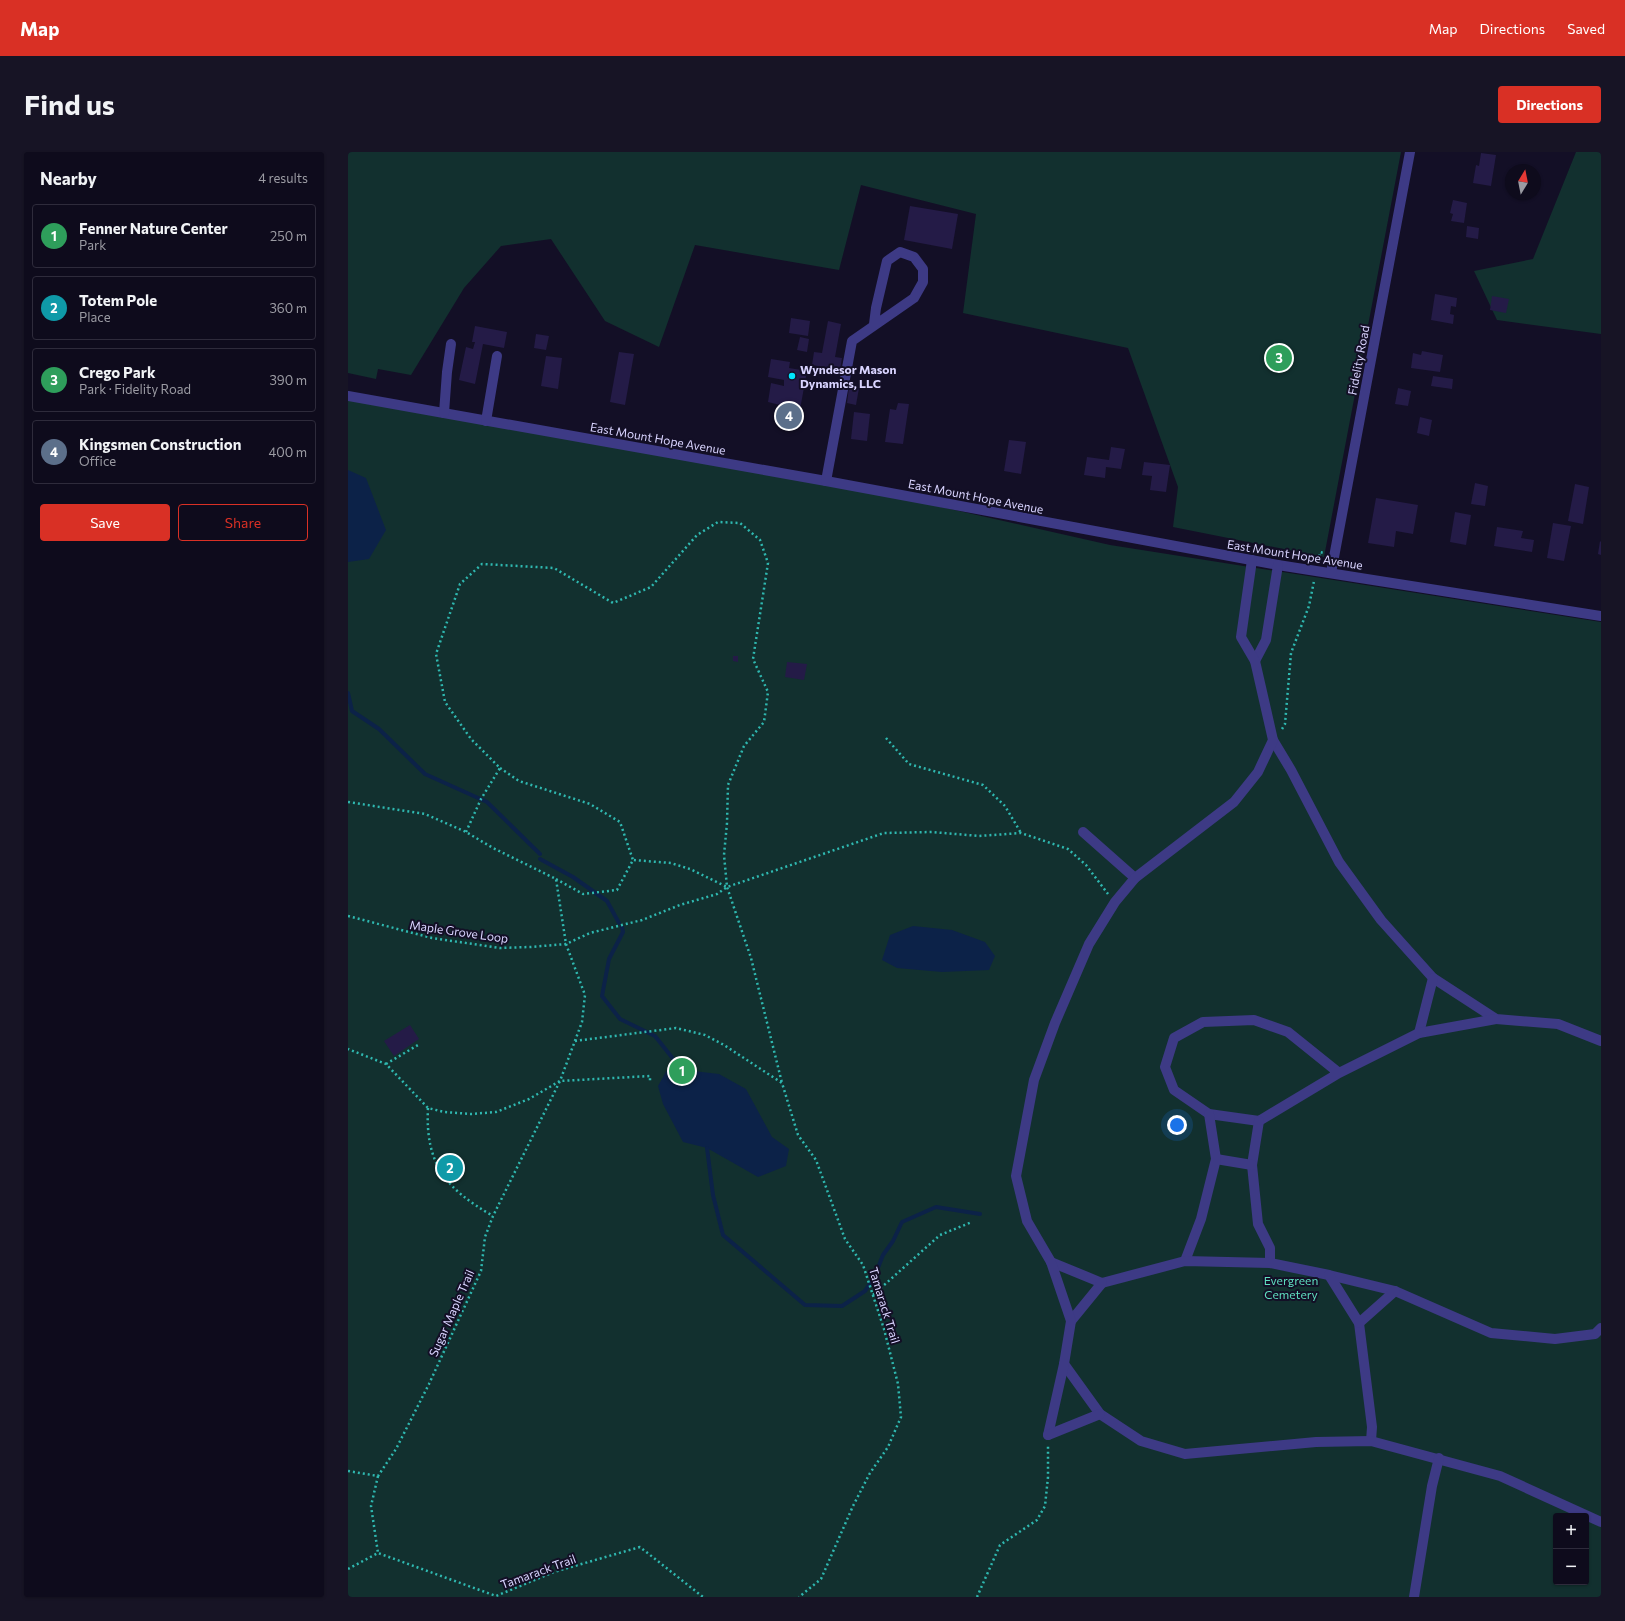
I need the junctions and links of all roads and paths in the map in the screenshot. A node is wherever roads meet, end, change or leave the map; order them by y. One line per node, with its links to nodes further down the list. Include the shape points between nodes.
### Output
1 (1410, 152): 11 (street, Fidelity Road)
2 (874, 324): 2 (street, via 898,311 914,298 923,282 922,268 914,257 900,252 887,261); 8 (street, via 852,341)
3 (451, 344): 6 (street)
4 (497, 356): 7 (street)
5 (348, 396): 6 (street, East Mount Hope Avenue)
6 (444, 413): 7 (street, East Mount Hope Avenue)
7 (486, 421): 8 (street, East Mount Hope Avenue)
8 (826, 480): 9 (street, East Mount Hope Avenue)
9 (1252, 560): 10 (street, East Mount Hope Avenue); 14 (street, via 1241,637)
10 (1278, 565): 11 (street, East Mount Hope Avenue); 14 (street, via 1266,640)
11 (1331, 573): 13 (street, East Mount Hope Avenue)
12 (1314, 584): 16 (path, via 1309,606 1291,653 1285,724)
13 (1601, 616)
14 (1255, 660): 16 (street)
15 (886, 738): 21 (path, via 909,764 983,786 1005,806)
16 (1273, 740): 23 (street, via 1258,772 1234,802); 29 (street, via 1339,862 1381,920)
17 (500, 768): 19 (path, via 481,799); 22 (path, via 519,781 590,804 620,822); 25 (path, Tamarack Trail, via 470,739 445,702 436,654 460,584 482,564 554,568 613,603 651,587 697,535 718,522 740,523 760,540 768,563 752,659 768,692 764,722 744,746 728,785 728,823 724,855)
18 (348, 802): 19 (path, via 425,814)
19 (466, 832): 24 (path)
20 (1083, 832): 23 (street)
21 (1021, 833): 25 (path, via 979,836 932,832 884,833); 26 (path, via 1068,849 1086,864)
22 (633, 860): 24 (path, via 617,890 583,894); 25 (path, via 671,863)
23 (1135, 878): 26 (street)
24 (556, 879): 28 (path)
25 (727, 887): 28 (path, via 716,894 642,920 590,933); 40 (path, Tamarack Trail, via 751,958)
26 (1115, 902): 49 (street, via 1089,944 1054,1023 1034,1080 1016,1176 1027,1221)
27 (348, 916): 28 (path, Maple Grove Loop, via 432,938 500,948)
28 (566, 944): 32 (path, via 585,995 582,1022)
29 (1433, 978): 30 (street); 31 (street)
30 (1496, 1018): 31 (street); 33 (street, via 1558,1024)
31 (1419, 1033): 37 (street)
32 (575, 1041): 38 (path); 40 (path, via 676,1028 705,1035)
33 (1601, 1041)
34 (418, 1045): 36 (path)
35 (348, 1049): 36 (path)
36 (386, 1064): 41 (path)
37 (1339, 1073): 42 (street, via 1288,1032 1254,1020 1203,1022 1174,1038 1165,1067 1174,1090); 43 (street)
38 (560, 1081): 39 (path, via 650,1076); 41 (path, via 529,1099 496,1112 451,1113); 46 (path, Sugar Maple Trail)
39 (650, 1083)
40 (782, 1083): 54 (path, Tamarack Trail, via 798,1135 816,1160 845,1239 864,1265)
41 (428, 1108): 46 (path, via 436,1165 454,1189 472,1204)
42 (1208, 1114): 43 (street); 44 (street)
43 (1259, 1121): 45 (street)
44 (1216, 1159): 45 (street); 48 (street, via 1200,1219)
45 (1252, 1165): 50 (street, via 1258,1224 1270,1248)
46 (493, 1216): 64 (path, Sugar Maple Trail, via 485,1237 481,1271 400,1443)
47 (972, 1222): 54 (path, via 940,1235)
48 (1185, 1261): 50 (street); 52 (street)
49 (1051, 1262): 52 (street); 55 (street)
50 (1270, 1263): 51 (street)
51 (1329, 1275): 53 (street); 56 (street)
52 (1102, 1283): 55 (street)
53 (1394, 1291): 56 (street); 57 (street, via 1491,1333 1556,1339)
54 (873, 1295): 69 (path, Tamarack Trail, via 898,1384 901,1417 888,1447 870,1473 853,1506 821,1578)
55 (1071, 1321): 58 (street)
56 (1359, 1323): 61 (street, via 1372,1427)
57 (1599, 1334)
58 (1064, 1364): 59 (street); 60 (street)
59 (1100, 1414): 60 (street); 61 (street, via 1141,1441 1185,1454 1316,1442)
60 (1048, 1435): 70 (path, via 1045,1506 1037,1520 1000,1545)
61 (1371, 1441): 62 (street)
62 (1439, 1458): 65 (street, via 1500,1476); 71 (street)
63 (348, 1471): 64 (path)
64 (378, 1476): 66 (path, via 371,1506)
65 (1598, 1517)
66 (378, 1552): 67 (path); 68 (path, Tamarack Trail, via 496,1596 554,1572 640,1547)
67 (348, 1569)
68 (703, 1597)
69 (799, 1597)
70 (977, 1597)
71 (1414, 1597)

